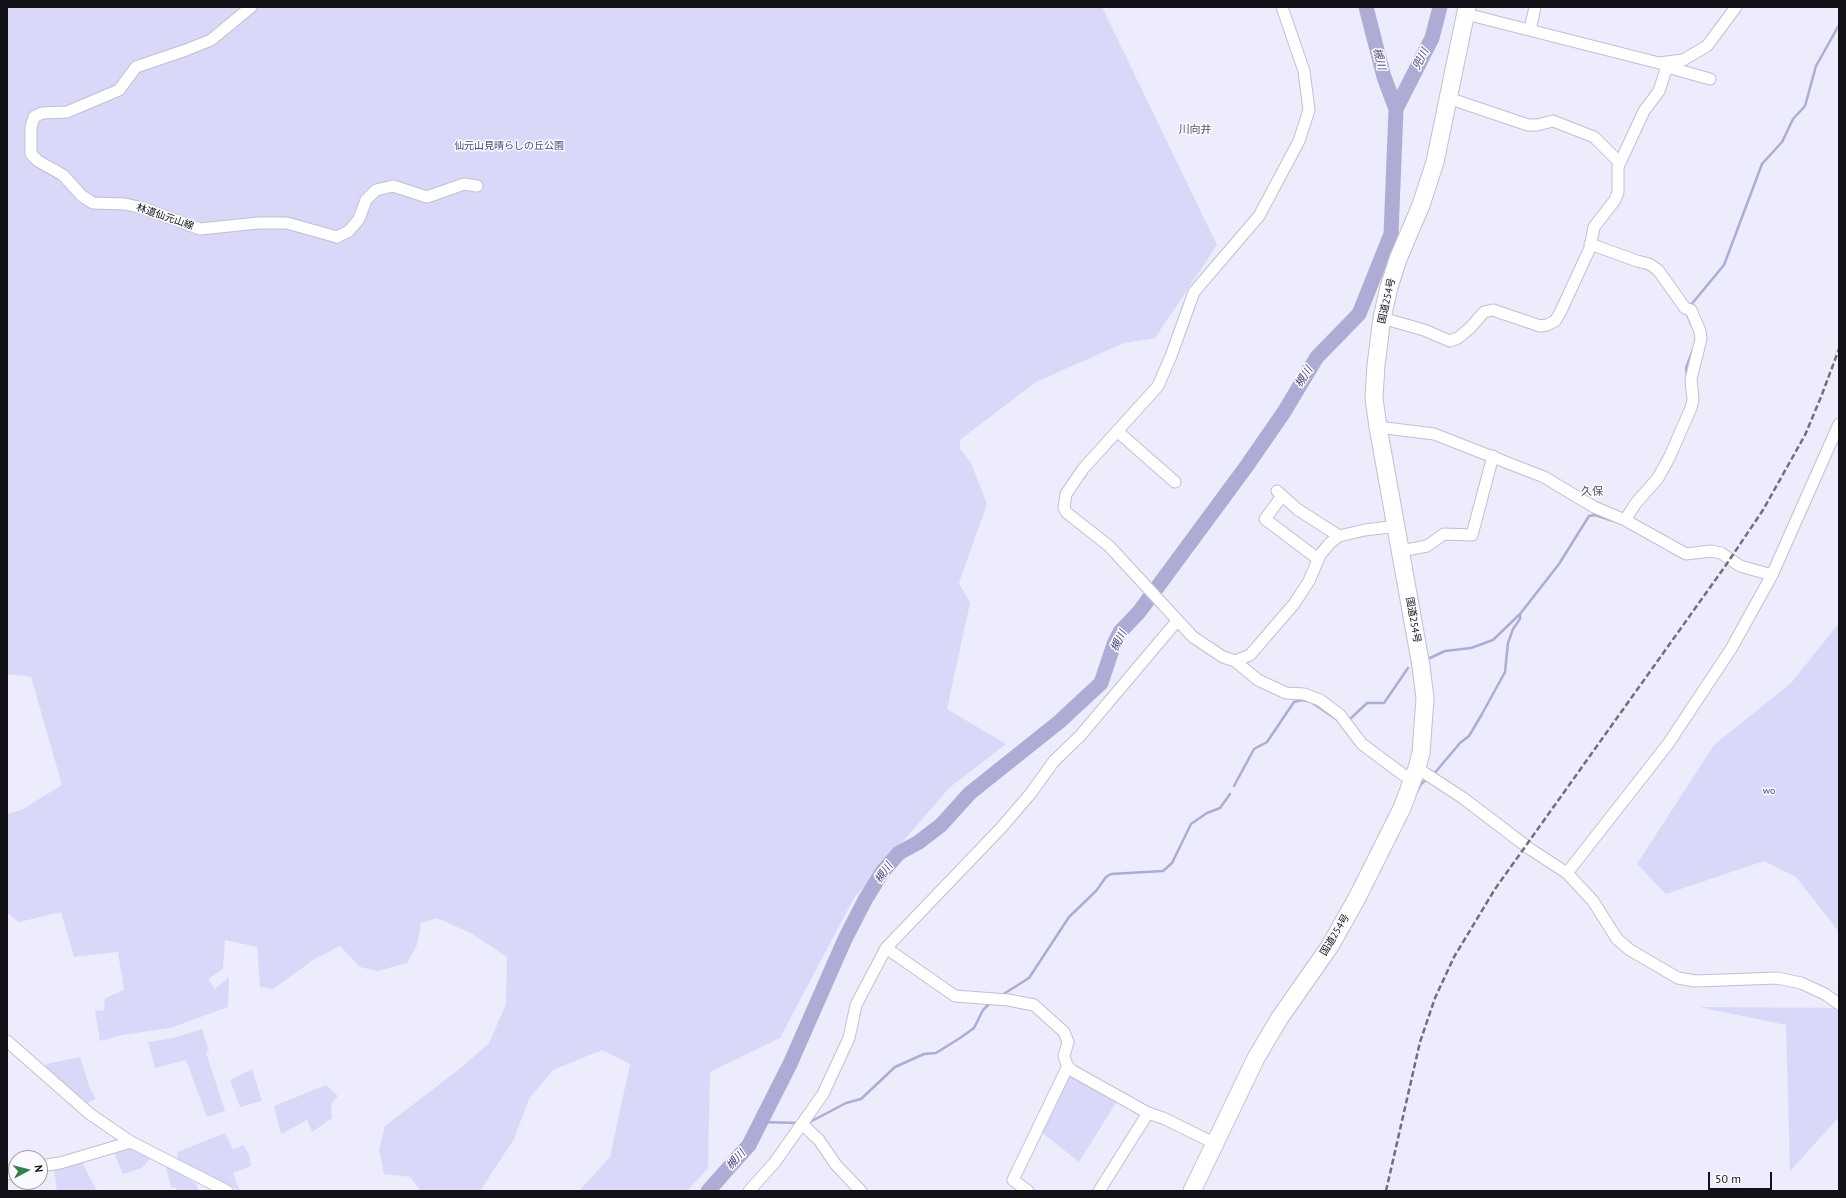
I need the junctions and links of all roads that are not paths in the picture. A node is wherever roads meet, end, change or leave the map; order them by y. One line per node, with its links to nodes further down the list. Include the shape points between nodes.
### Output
1 (250, 7): 11 (street, 林道仙元山線, via 211,40 136,67 119,90 67,112 42,113 34,117 31,127 31,154 38,161 63,175 82,196 93,203 125,204 144,208 200,229 287,223 337,237 349,231 359,219 366,200 376,190 394,186 427,198 464,184)
2 (1282, 7): 16 (street, via 1304,71 1310,110 1299,140 1259,216 1194,292 1158,386)
3 (1536, 7): 6 (street)
4 (1736, 7): 7 (street, via 1707,46)
5 (1467, 10): 6 (street); 9 (highway, 国道254号)
6 (1530, 30): 7 (street)
7 (1668, 65): 8 (street); 10 (street, via 1659,91 1644,111)
8 (1710, 79)
9 (1448, 98): 10 (street, via 1528,125 1537,126 1552,121 1594,138); 13 (highway, 国道254号, via 1435,162 1422,205 1398,259)
10 (1620, 163): 12 (street, via 1617,175 1618,192 1615,200 1594,227)
11 (477, 186)
12 (1590, 244): 13 (street, via 1560,313 1555,321 1547,325 1540,326 1493,310 1484,312 1470,328 1450,341 1424,330); 19 (street, via 1649,264 1658,270 1685,308 1691,310 1701,339 1691,379 1691,408 1670,458 1658,478)
13 (1382, 318): 15 (highway, 国道254号, via 1374,398)
14 (1839, 424): 24 (street)
15 (1378, 427): 17 (street, via 1434,434); 20 (highway, 国道254号)
16 (1117, 431): 18 (street); 25 (street, via 1083,469 1066,494 1064,502 1067,513 1109,546)
17 (1493, 456): 19 (street, via 1544,477 1594,507); 22 (street, via 1472,535 1444,534 1427,546)
18 (1175, 482)
19 (1625, 520): 24 (street, via 1686,554 1711,551 1721,553 1740,566)
20 (1397, 526): 21 (street); 22 (highway, 国道254号)
21 (1339, 536): 23 (street); 23 (street, via 1297,509 1280,494 1265,519)
22 (1401, 551): 27 (highway, 国道254号, via 1425,698 1423,737)
23 (1318, 559): 26 (street, via 1309,581 1294,604 1250,656)
24 (1772, 575): 28 (street, via 1731,649 1668,744)
25 (1177, 620): 26 (street, via 1209,649); 29 (street, via 1080,736 1054,761 1001,828)
26 (1235, 662): 27 (street, via 1258,680 1286,693 1304,694 1320,700 1340,715 1362,744)
27 (1415, 775): 28 (street, via 1463,798 1530,849); 36 (highway, 国道254号, via 1402,808 1357,898 1330,946 1279,1019 1256,1058)
28 (1567, 873): 30 (street, via 1593,901 1617,939 1630,950 1678,978 1695,981 1777,978 1801,983)
29 (886, 948): 32 (street, via 956,996 1002,999 1034,1006 1064,1032 1068,1042 1064,1056); 34 (street, via 856,1006 849,1038 823,1094)
30 (1839, 1004)
31 (7, 1041): 35 (street, via 90,1114)
32 (1068, 1066): 33 (street); 41 (street, via 1013,1180)
33 (1148, 1113): 36 (street); 42 (street)
34 (802, 1124): 39 (street, via 775,1162); 40 (street, via 819,1140 836,1165)
35 (131, 1142): 37 (street); 38 (street)
36 (1214, 1143): 43 (highway, 国道254号)
37 (48, 1165)
38 (227, 1191)
39 (749, 1191)
40 (861, 1191)
41 (1028, 1191)
42 (1099, 1191)
43 (1192, 1191)

